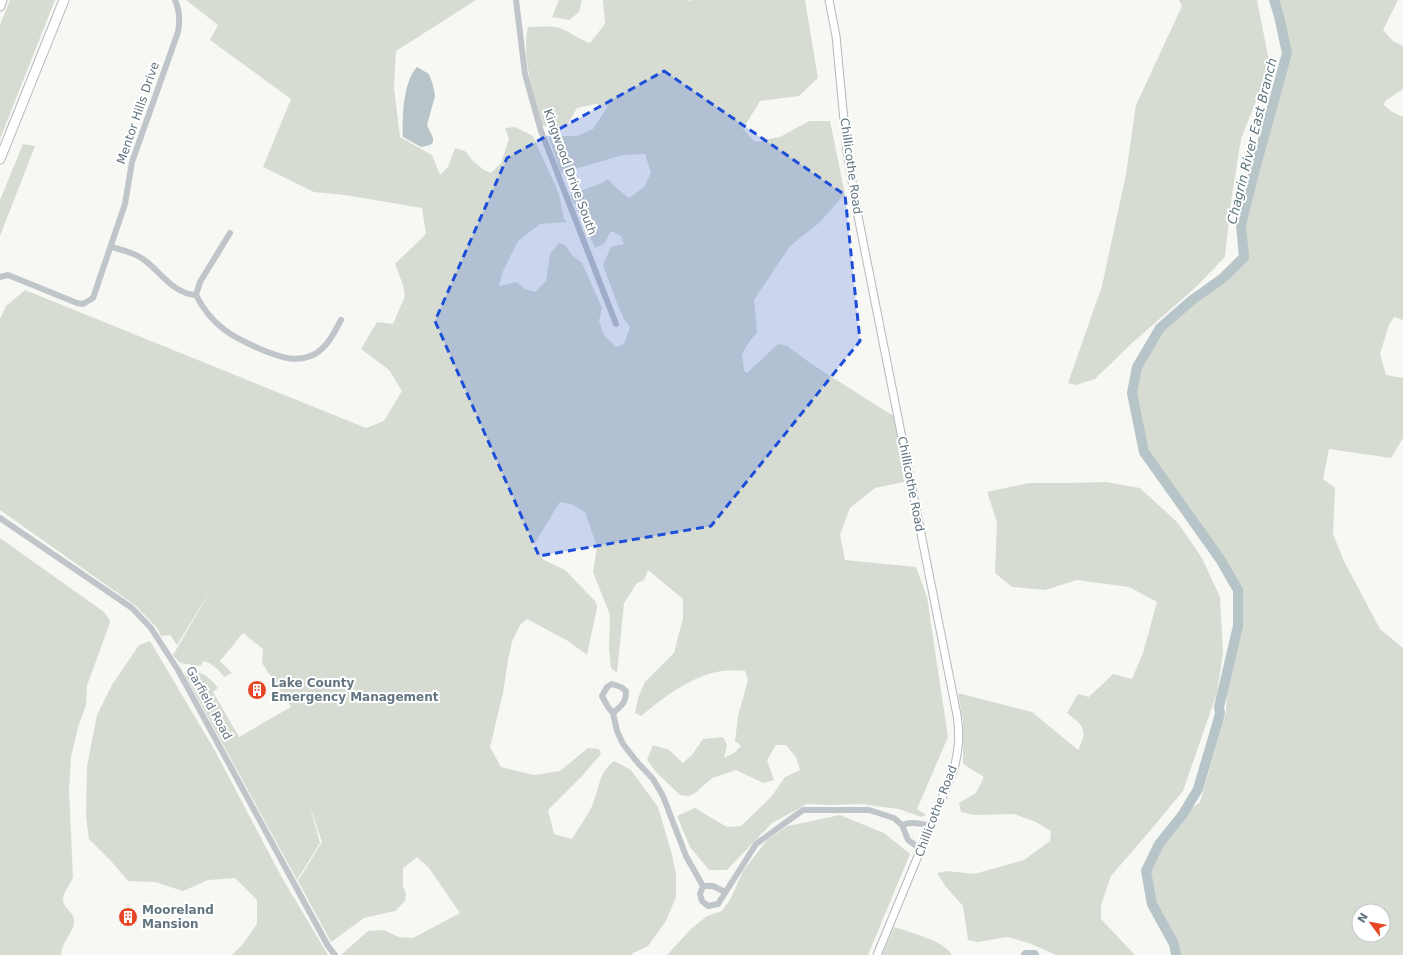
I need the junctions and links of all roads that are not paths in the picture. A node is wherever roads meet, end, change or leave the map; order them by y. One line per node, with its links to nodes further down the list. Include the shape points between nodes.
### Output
1 (2, 0): 6 (highway)
2 (64, 0): 7 (highway)
3 (175, 0): 9 (street, Mentor Hills Drive, via 180,19 178,32 132,162 125,204)
4 (516, 0): 13 (street, Kingwood Drive South, via 525,74 541,131)
5 (829, 0): 17 (main road, Chillicothe Road, via 836,36 847,152 857,212 957,715 958,752)
6 (0, 5)
7 (0, 159)
8 (230, 233): 11 (street, via 200,282)
9 (111, 247): 10 (street, Mentor Hills Drive, via 94,295 90,301 83,304 8,274); 11 (street, via 139,256 178,290)
10 (0, 277)
11 (196, 295): 12 (street, via 207,313 231,335 286,359 305,358 321,350)
12 (341, 320)
13 (616, 324)
14 (0, 518): 21 (street, Garfield Road, via 132,608 151,628 178,670)
15 (613, 713): 15 (street, via 602,696 612,684 626,691 626,700); 19 (street, via 623,744 653,779 663,796 686,856)
16 (902, 825): 17 (street, via 916,822); 18 (street, via 908,840); 20 (street, via 894,818 869,810 803,810 756,844)
17 (931, 826): 18 (main road, Chillicothe Road)
18 (921, 849): 22 (main road, Chillicothe Road)
19 (703, 886): 20 (street, via 713,886); 20 (street, via 700,894 702,901 708,906 718,904)
20 (725, 892)
21 (335, 955)
22 (877, 955)

